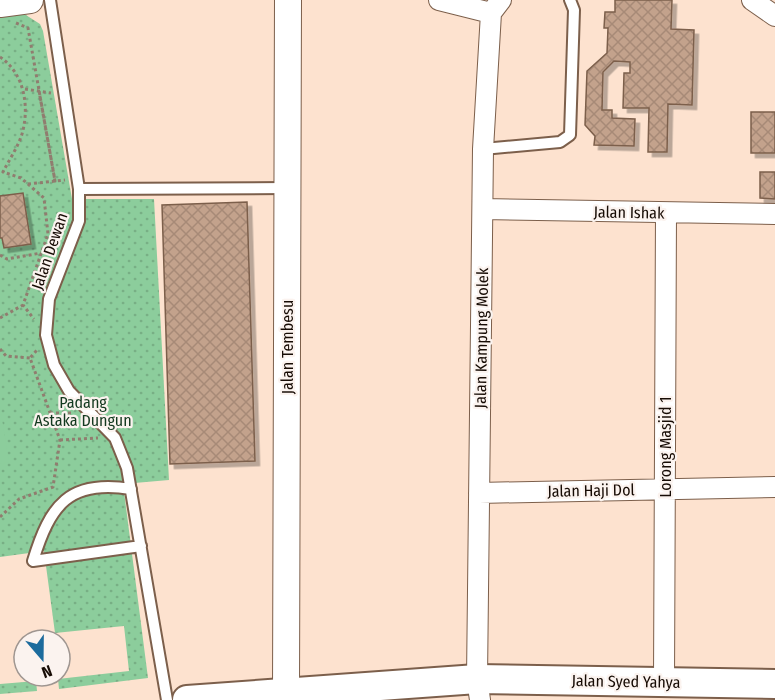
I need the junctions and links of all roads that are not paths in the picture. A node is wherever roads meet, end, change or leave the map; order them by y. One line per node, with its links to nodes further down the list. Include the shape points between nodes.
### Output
1 (50, 0): 9 (lane, Jalan Dewan)
2 (288, 0): 10 (street, Jalan Tembesu)
3 (439, 0): 6 (street)
4 (570, 0): 8 (lane, via 574,10 570,135 560,142)
5 (752, 0): 7 (street)
6 (496, 7): 8 (street, Jalan Kampung Molek)
7 (775, 16)
8 (483, 149): 11 (street, Jalan Kampung Molek)
9 (78, 184): 10 (lane); 15 (lane, Jalan Dewan, via 79,221 49,299 46,335 54,365 69,391 115,438 128,468)
10 (288, 188): 22 (street, Jalan Tembesu)
11 (483, 209): 12 (street, Jalan Ishak); 17 (street, Jalan Kampung Molek)
12 (666, 213): 13 (street, Jalan Ishak); 16 (street, Lorong Masjid 1)
13 (775, 214)
14 (775, 487): 16 (street, Jalan Haji Dol)
15 (131, 489): 18 (lane, Jalan Dewan); 18 (lane, via 92,486 71,496 55,510 33,561)
16 (664, 489): 17 (street, Jalan Haji Dol); 19 (street, Lorong Masjid 1)
17 (479, 493): 21 (street, Jalan Kampung Molek)
18 (141, 546): 23 (lane, Jalan Dewan)
19 (664, 682): 20 (main road, Jalan Syed Yahya); 21 (main road, Jalan Syed Yahya)
20 (775, 684)
21 (478, 690): 22 (main road, Jalan Syed Yahya)
22 (298, 695): 24 (main road, Jalan Syed Yahya)
23 (167, 700)
24 (187, 700)

